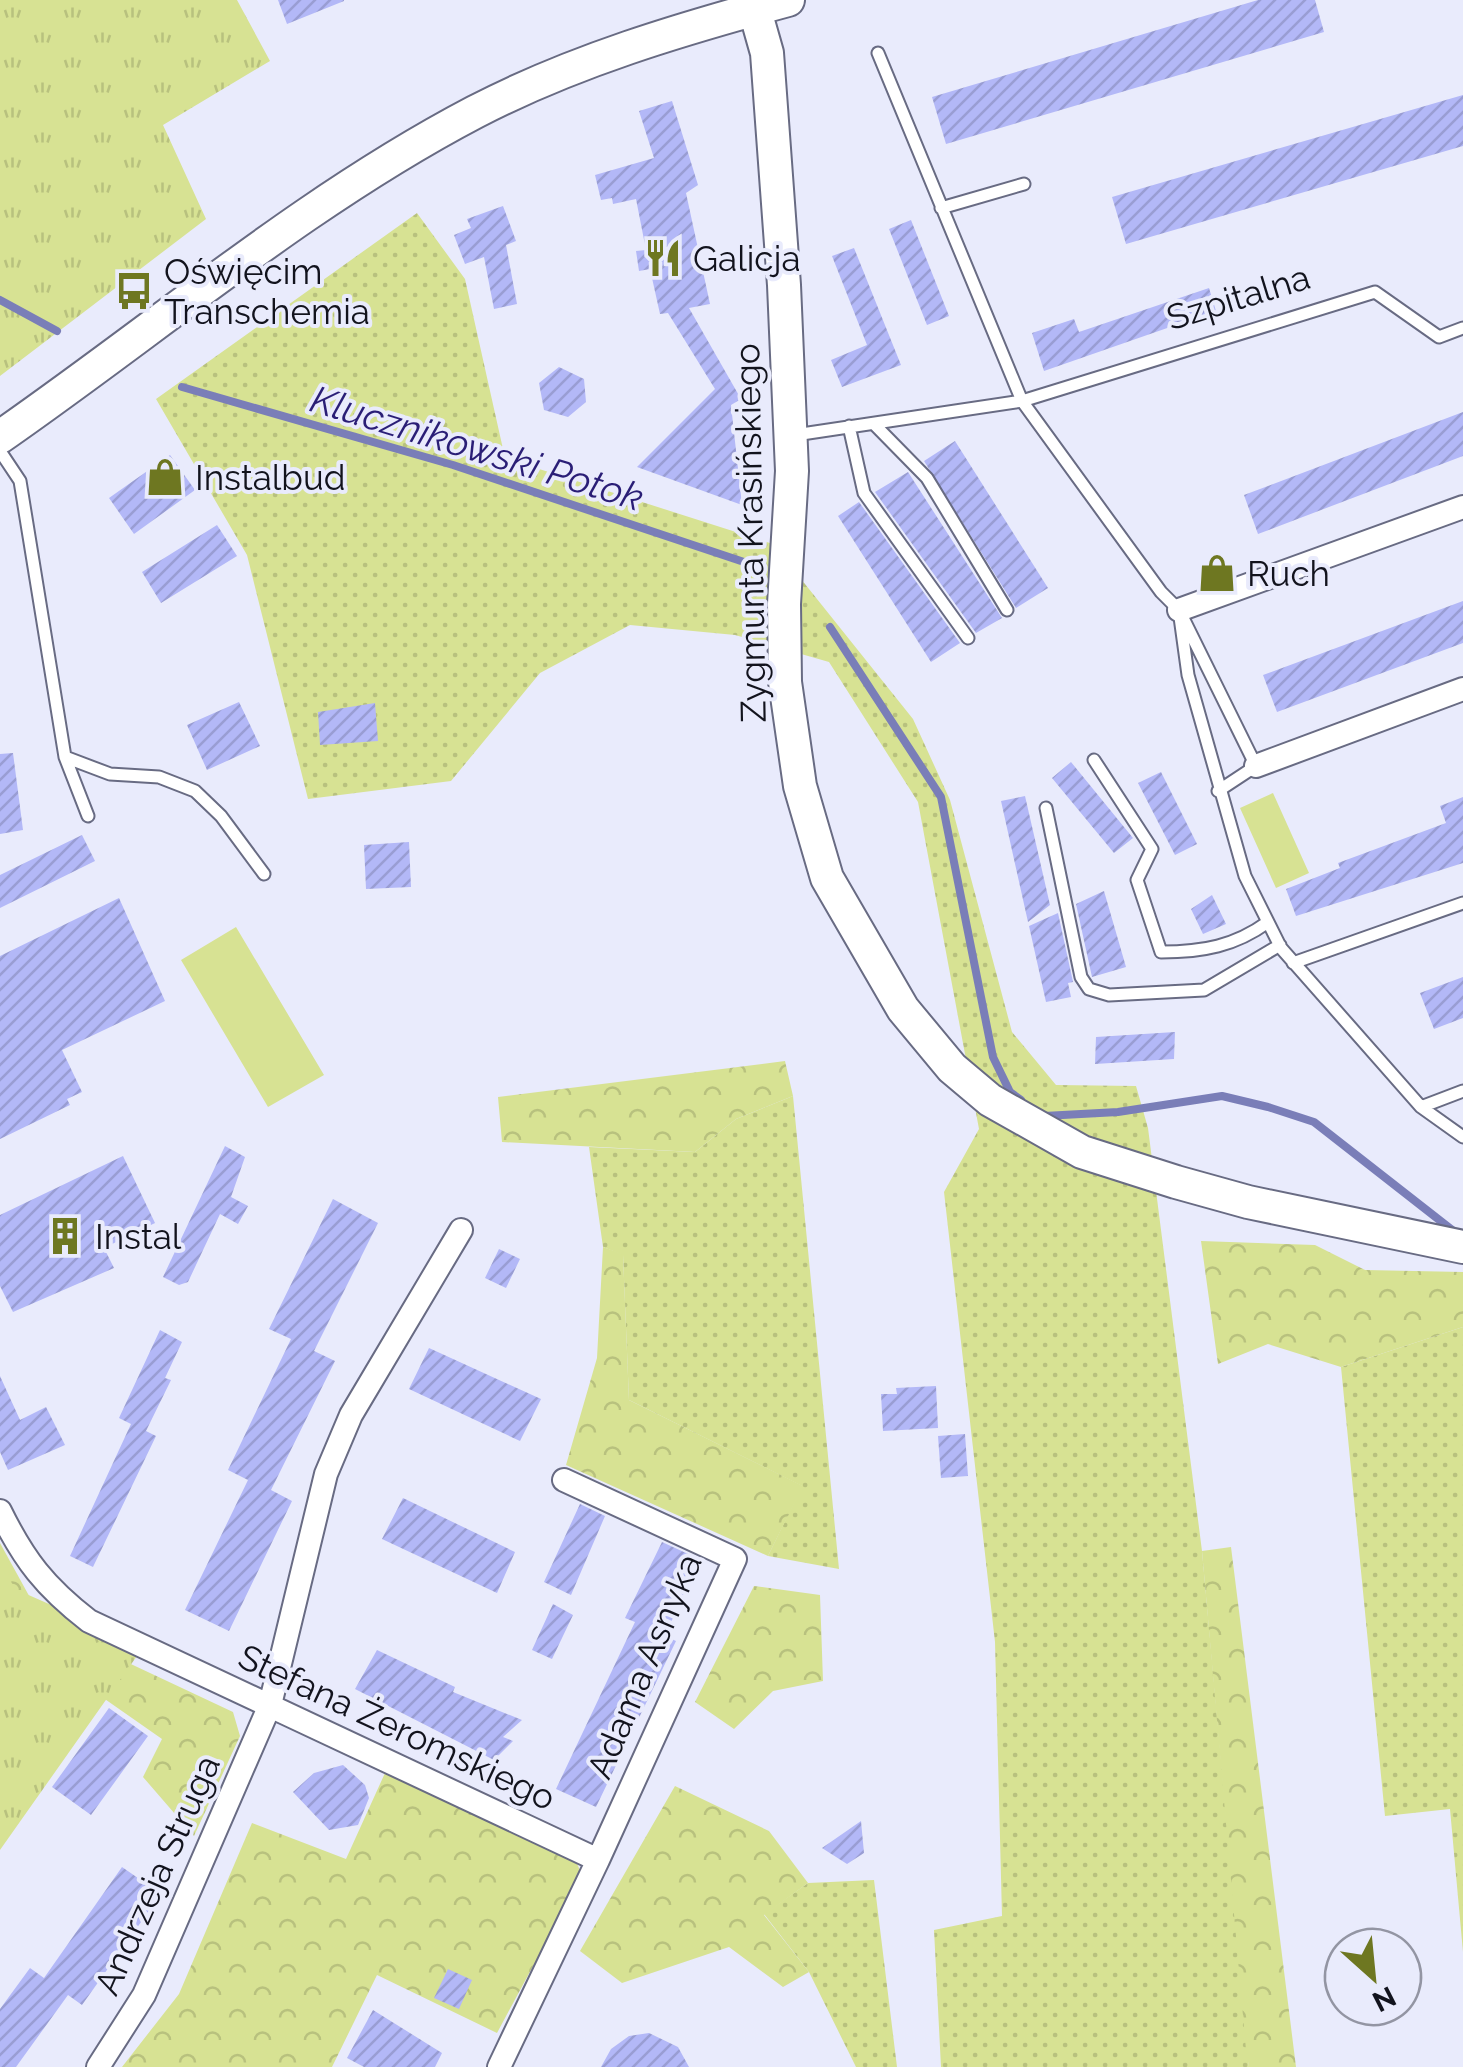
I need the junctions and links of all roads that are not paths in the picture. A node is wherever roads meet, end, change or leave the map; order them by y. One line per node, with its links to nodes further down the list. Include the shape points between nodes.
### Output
1 (788, 0): 2 (street)
2 (754, 4): 10 (street, Zygmunta Krasińskiego, via 768,68); 11 (street, via 575,67 444,130 310,215)
3 (878, 53): 5 (lane)
4 (1024, 184): 5 (lane)
5 (941, 208): 7 (lane)
6 (1463, 328): 7 (lane, Szpitalna, via 1439,337 1375,292)
7 (1022, 400): 8 (lane); 15 (lane)
8 (874, 424): 9 (lane); 14 (lane, via 927,478)
9 (848, 426): 10 (lane); 16 (lane, via 864,493)
10 (791, 435): 33 (street, Zygmunta Krasińskiego, via 785,682 800,786 827,878 902,1009 952,1068 990,1100 1082,1152 1248,1202)
11 (0, 438)
12 (0, 450): 18 (lane, via 20,481)
13 (1463, 507): 15 (street)
14 (1007, 610)
15 (1179, 610): 20 (lane); 21 (lane)
16 (968, 638)
17 (1463, 690): 20 (street)
18 (64, 757): 23 (lane); 24 (lane, via 110,774 159,777 195,792)
19 (1094, 760): 26 (lane, via 1152,849 1137,880 1162,952 1242,941)
20 (1256, 766): 21 (lane)
21 (1218, 791): 26 (lane, via 1245,876)
22 (1046, 808): 27 (lane, via 1081,977 1089,989 1110,995 1204,990)
23 (88, 816)
24 (264, 874)
25 (1463, 902): 28 (lane)
26 (1268, 922): 27 (lane)
27 (1280, 945): 28 (lane)
28 (1294, 963): 30 (lane)
29 (1463, 1091): 30 (lane)
30 (1421, 1106): 31 (lane)
31 (1463, 1137)
32 (461, 1230): 36 (street, Andrzeja Struga, via 378,1364 326,1474)
33 (1463, 1248)
34 (564, 1480): 37 (street, Adama Asnyka, via 736,1559)
35 (0, 1511): 36 (street, Stefana Żeromskiego, via 50,1590 89,1620)
36 (270, 1706): 37 (street, Stefana Żeromskiego); 38 (street, Andrzeja Struga, via 144,1995)
37 (598, 1860): 39 (street)
38 (98, 2067)
39 (500, 2067)

